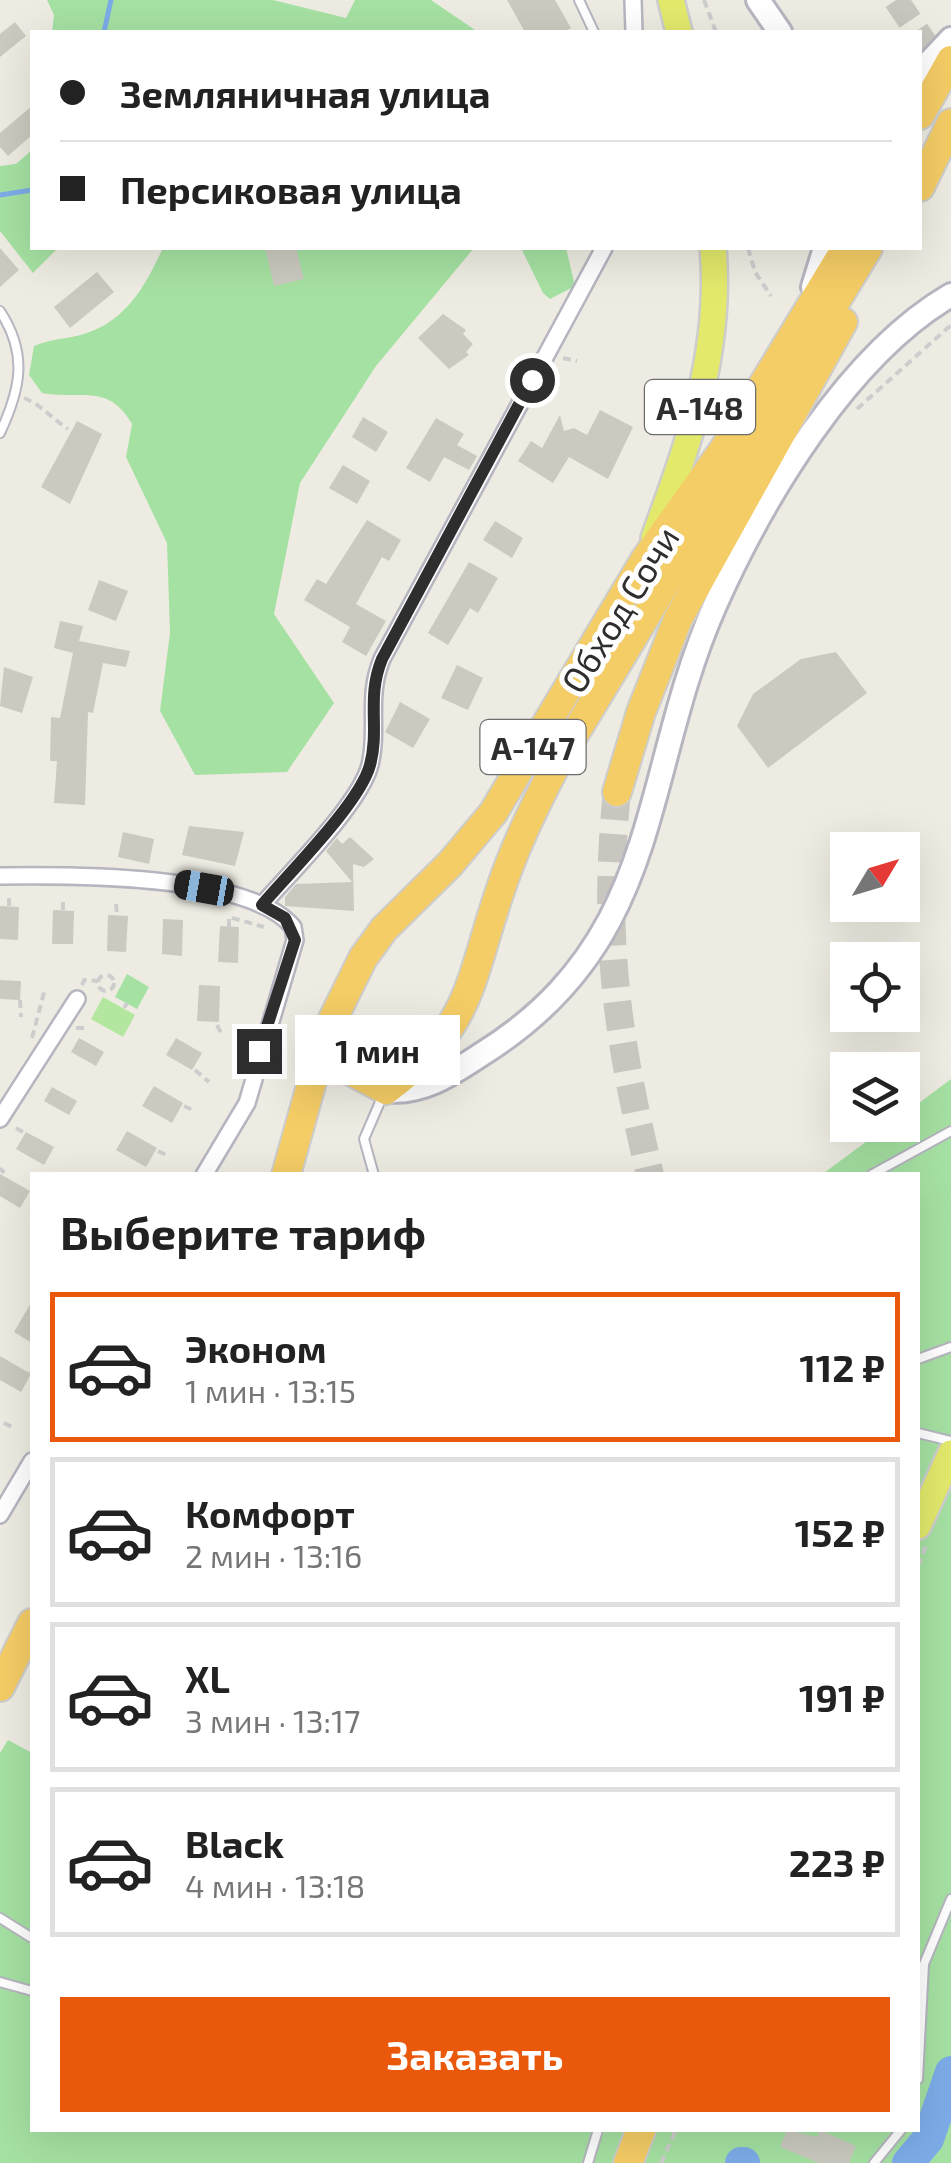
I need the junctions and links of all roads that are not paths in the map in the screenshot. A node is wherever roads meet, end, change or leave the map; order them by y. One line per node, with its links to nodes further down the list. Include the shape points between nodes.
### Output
1 (578, 0): 5 (lane)
2 (633, 0): 6 (street)
3 (672, 0): 7 (main road)
4 (758, 0): 8 (street)
5 (594, 30)
6 (634, 30)
7 (679, 30)
8 (779, 30)
9 (951, 39): 11 (street)
10 (951, 60): 12 (highway)
11 (922, 70)
12 (922, 112)
13 (951, 122): 14 (highway); 15 (highway)
14 (922, 161)
15 (922, 183)
16 (603, 250): 29 (street, via 382,659 370,705 372,754 360,789)
17 (713, 250): 26 (main road, А-148, via 706,382)
18 (823, 250): 24 (street, А-147)
19 (845, 250): 24 (highway, Обход Сочи / А-147)
20 (867, 250): 32 (highway, А-147, via 550,777 517,844 479,970 446,1035)
21 (884, 250): 27 (highway, via 678,619)
22 (951, 295): 32 (street, via 884,344 843,391 730,572 694,662 637,867 590,954 494,1047 416,1090)
23 (0, 311): 25 (lane, via 19,352 18,395)
24 (799, 321): 26 (highway, Обход Сочи / А-147, via 724,449)
25 (0, 432)
26 (646, 558): 31 (highway, Обход Сочи / А-147, via 492,813 384,929)
27 (617, 792)
28 (0, 876): 29 (street, via 174,882)
29 (262, 905): 35 (street, via 285,918 295,940 247,1103)
30 (77, 998): 33 (street)
31 (325, 1035): 32 (highway, via 350,1070); 36 (highway, Обход Сочи / А-147)
32 (386, 1090): 37 (lane, via 365,1132)
33 (0, 1119)
34 (951, 1131): 38 (lane)
35 (206, 1172)
36 (287, 1172)
37 (373, 1172)
38 (876, 1172)
39 (951, 1347): 40 (lane)
40 (920, 1358)
41 (920, 1433): 42 (lane)
42 (951, 1441)
43 (951, 1453): 46 (main road)
44 (30, 1465): 45 (street)
45 (0, 1515)
46 (920, 1521)
47 (30, 1628): 48 (highway)
48 (0, 1687)
49 (951, 1899): 54 (lane, via 924,1964)
50 (0, 1918): 51 (lane)
51 (30, 1937)
52 (0, 1982): 53 (lane)
53 (30, 1990)
54 (920, 2041)
55 (597, 2132): 58 (lane)
56 (641, 2132): 59 (highway)
57 (899, 2132): 60 (lane)
58 (588, 2163)
59 (628, 2163)
60 (874, 2163)

